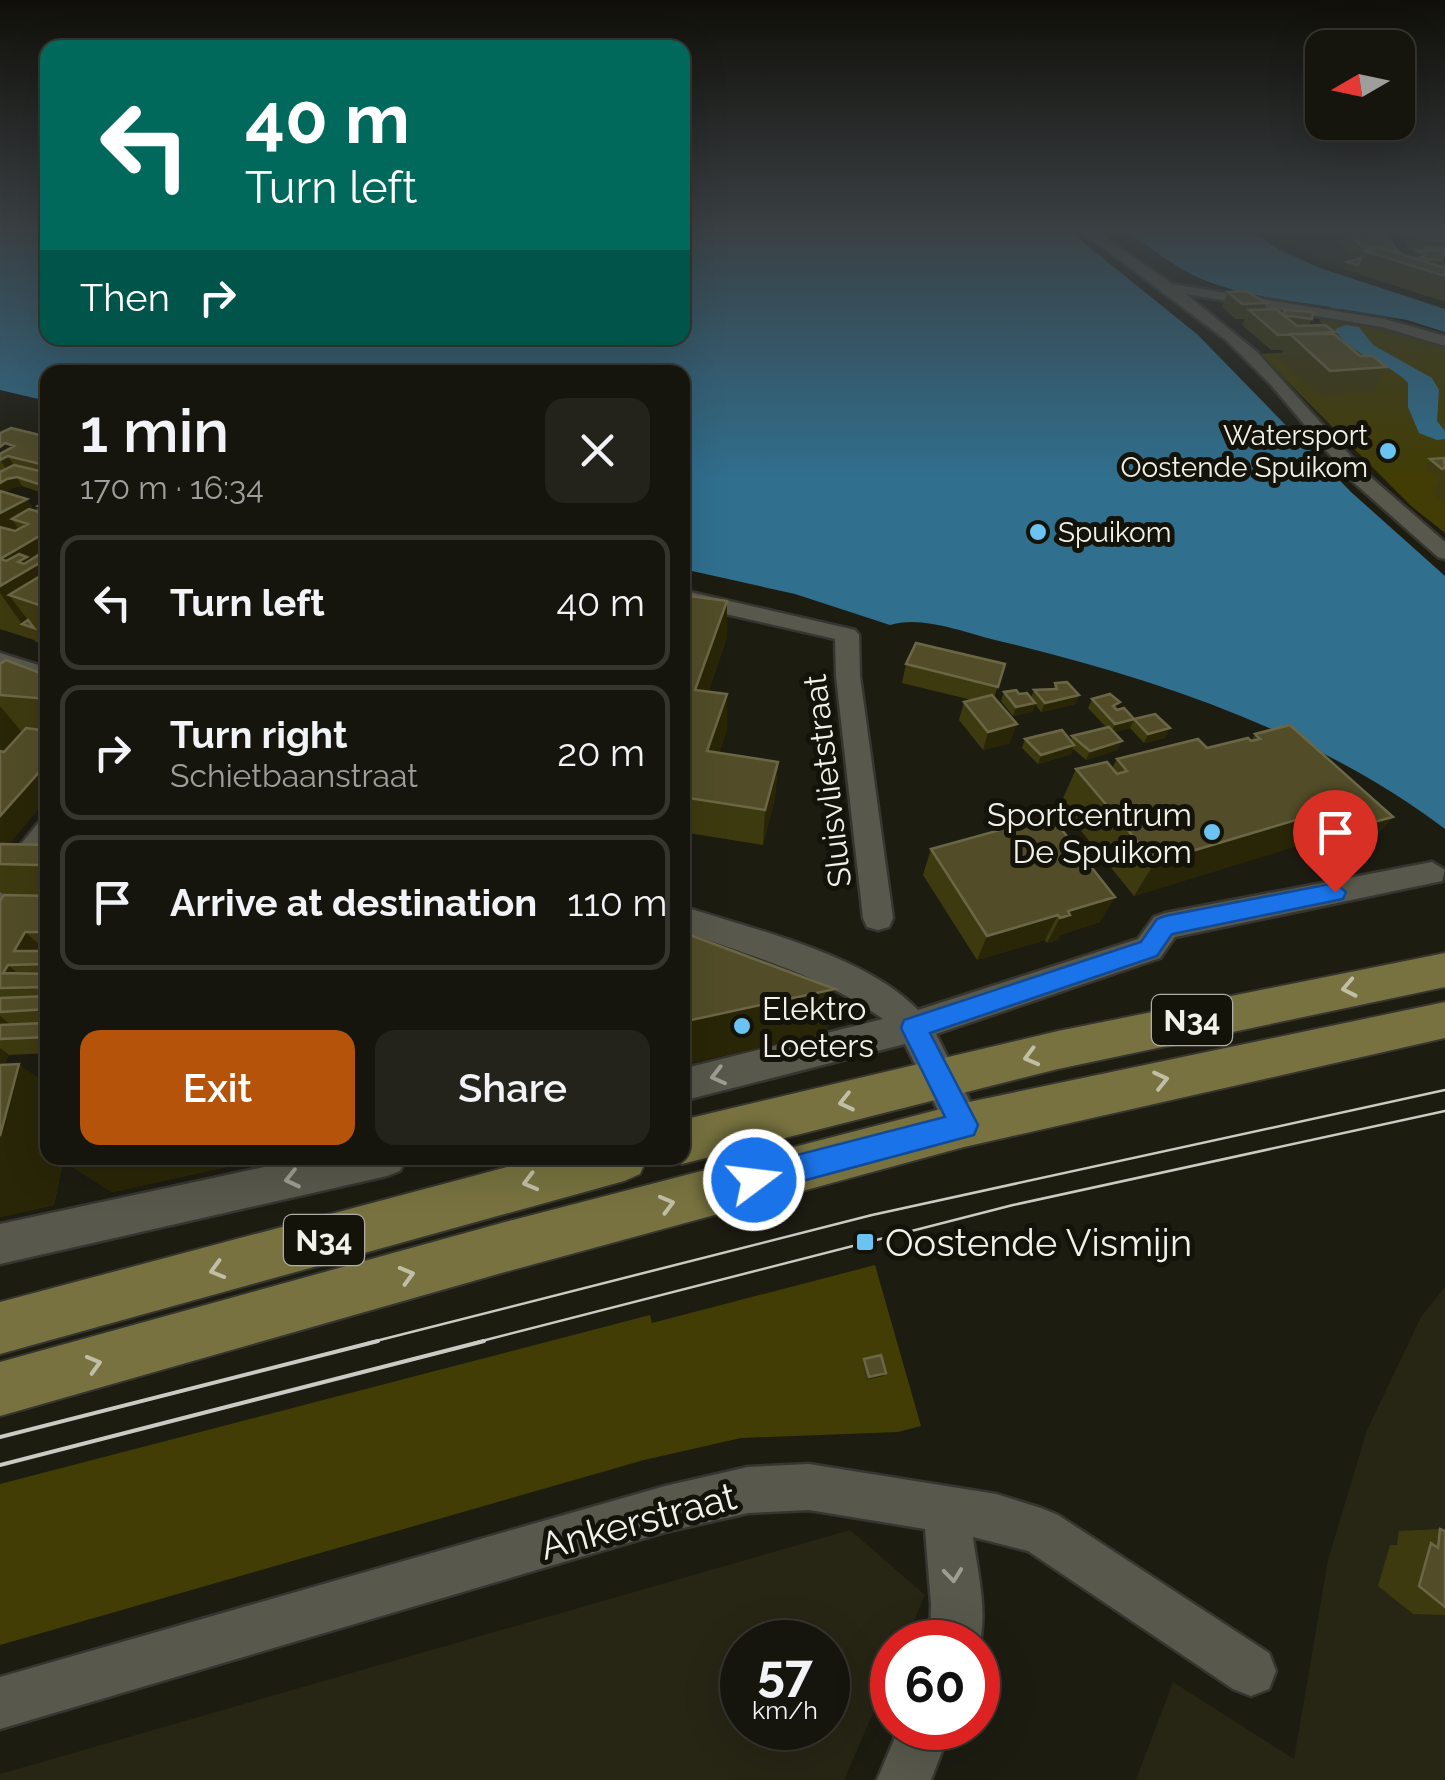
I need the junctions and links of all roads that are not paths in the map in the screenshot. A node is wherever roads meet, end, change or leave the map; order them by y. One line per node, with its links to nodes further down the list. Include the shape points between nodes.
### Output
1 (1203, 313): 4 (street, via 1291,395 1348,465)
2 (1324, 313): 3 (street)
3 (1445, 341)
4 (1445, 552)
5 (690, 599): 11 (street, Sluisvlietstraat, via 847,635)
6 (0, 660): 7 (street)
7 (40, 674)
8 (40, 841): 10 (street)
9 (1432, 873): 15 (street, via 1165,926 1149,949)
10 (0, 892)
11 (878, 918)
12 (690, 921): 15 (street, via 852,982 885,1000)
13 (1445, 970): 16 (main road, N34, one-way to 16)
14 (1445, 1020): 18 (main road, N34, one-way to 14)
15 (914, 1028): 16 (street); 17 (street, one-way to 17)
16 (942, 1080): 18 (street); 19 (main road, N34, one-way to 19)
17 (690, 1083)
18 (964, 1125): 24 (main road, N34, one-way to 18)
19 (690, 1140)
20 (356, 1165): 22 (street, one-way to 22)
21 (598, 1165): 23 (main road, N34, one-way to 23)
22 (0, 1244)
23 (0, 1328)
24 (0, 1389)
25 (946, 1508): 26 (street, one-way to 26); 27 (street, Ankerstraat, via 1041,1532); 28 (street, Ankerstraat, via 809,1487 748,1490)
26 (955, 1620)
27 (1251, 1672)
28 (0, 1703)
29 (916, 1750): 30 (street)
30 (904, 1780)

